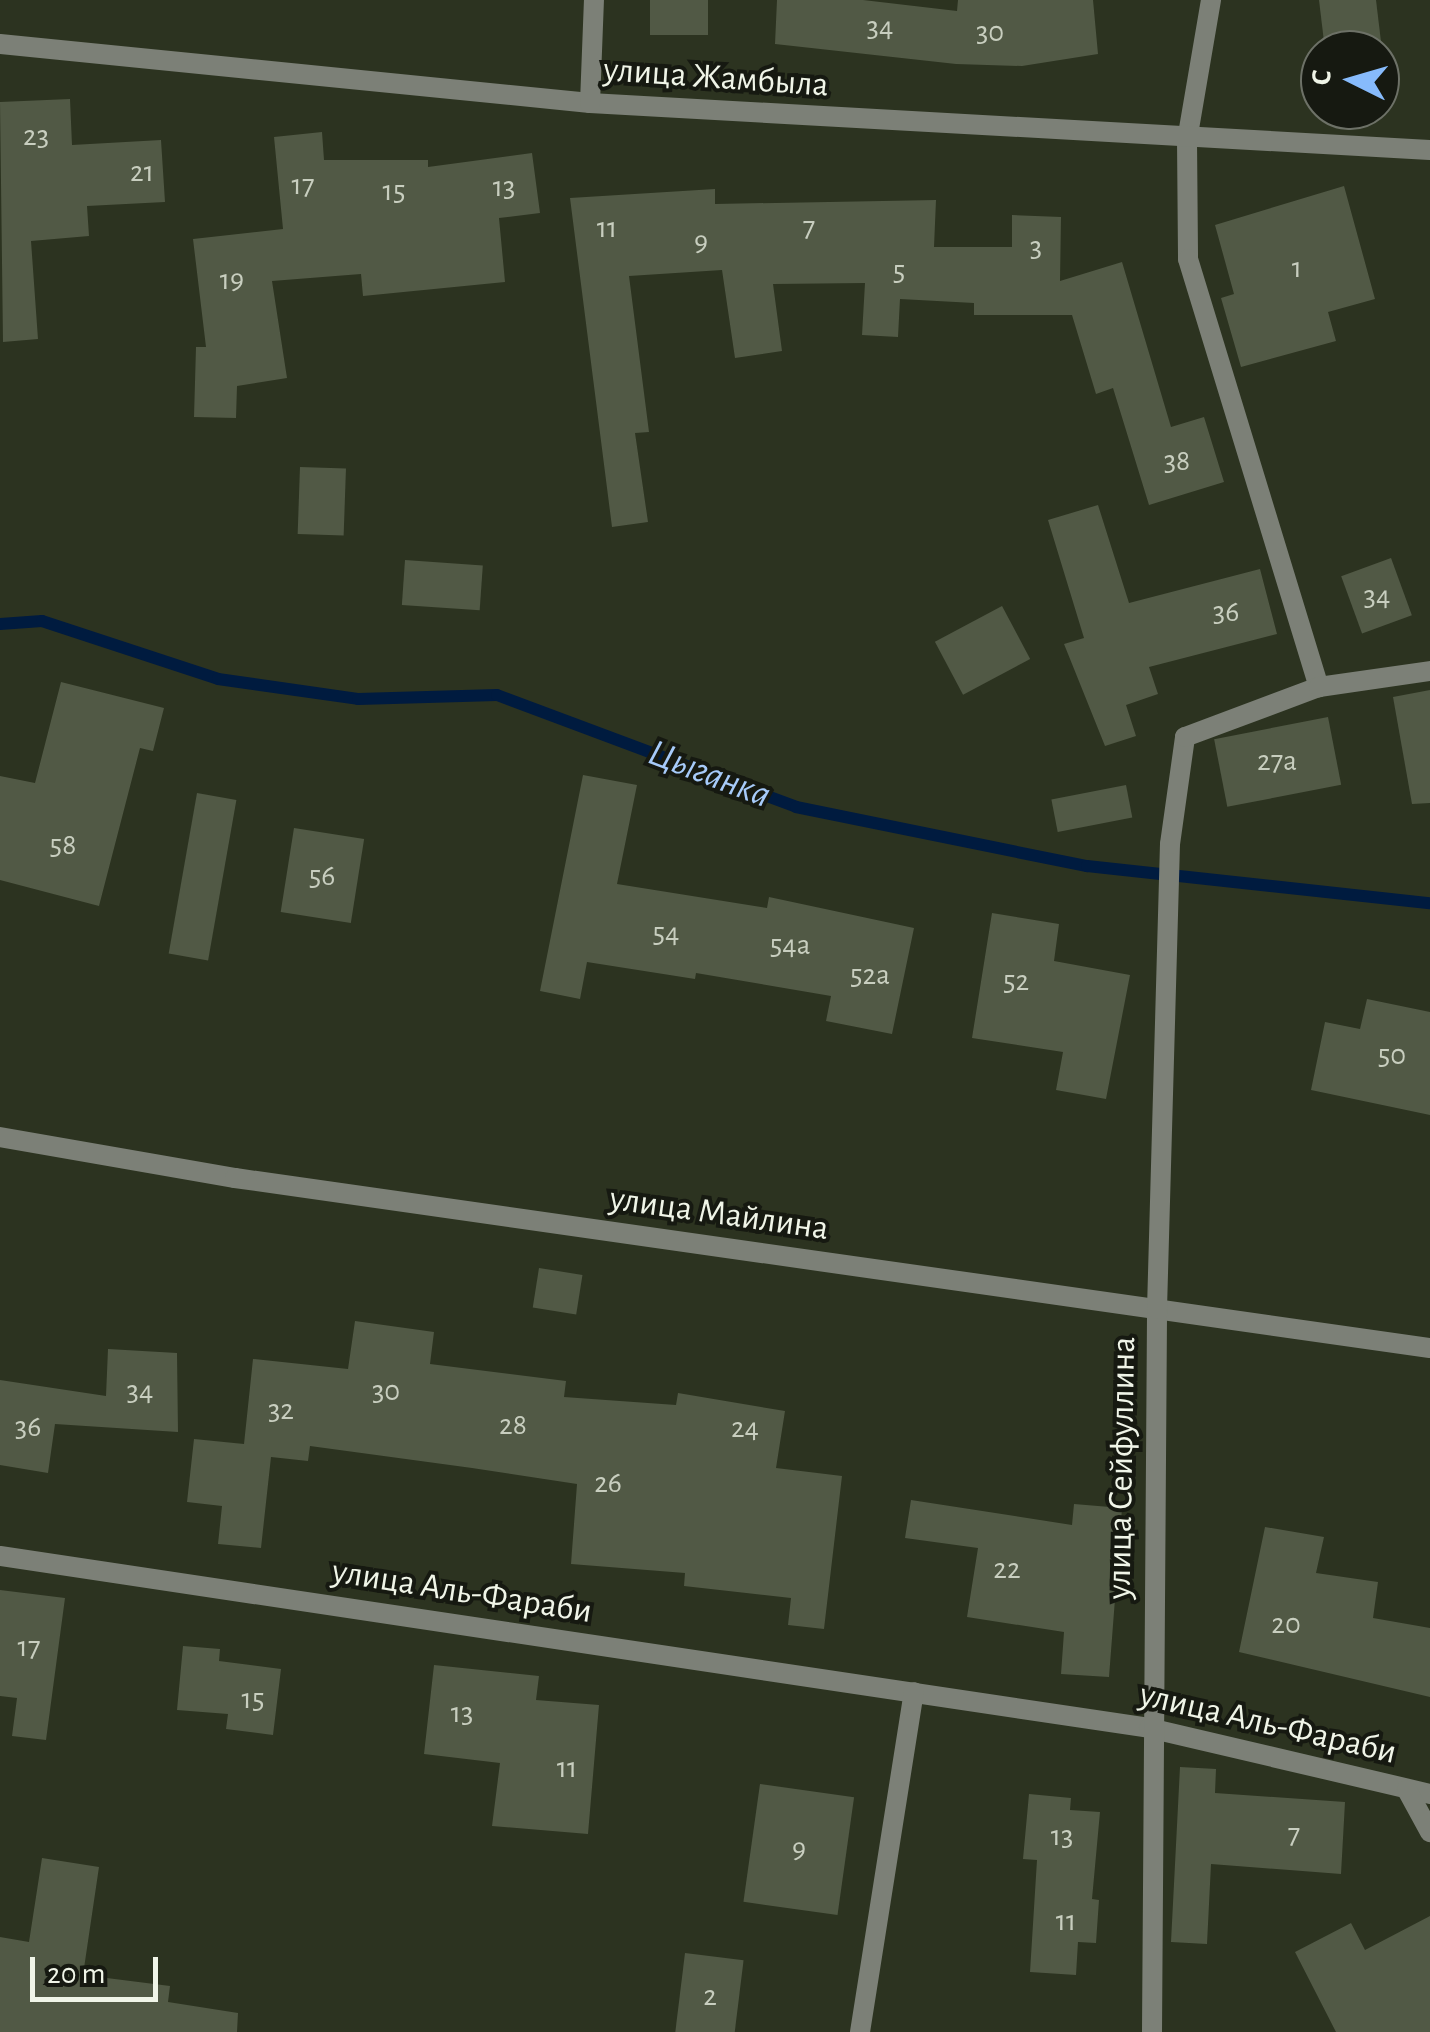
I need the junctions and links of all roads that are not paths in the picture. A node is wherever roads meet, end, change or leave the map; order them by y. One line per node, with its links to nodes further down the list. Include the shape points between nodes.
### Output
1 (594, 0): 4 (street)
2 (1211, 0): 5 (street)
3 (0, 44): 4 (street, улица Жамбыла)
4 (590, 103): 5 (street, улица Жамбыла)
5 (1187, 140): 6 (street, улица Жамбыла); 8 (street, via 1188,259)
6 (1430, 150)
7 (1430, 671): 8 (street)
8 (1319, 687): 10 (street, улица Сейфуллина, via 1185,737 1170,844)
9 (0, 1137): 10 (street, улица Майлина, via 254,1180)
10 (1157, 1309): 11 (street, улица Майлина); 14 (street, улица Сейфуллина)
11 (1430, 1348)
12 (0, 1556): 13 (street, улица Аль-Фараби)
13 (914, 1692): 14 (street, улица Аль-Фараби); 18 (street)
14 (1150, 1728): 15 (street, улица Аль-Фараби); 19 (street, улица Сейфуллина)
15 (1407, 1790): 16 (street, улица Аль-Фараби); 17 (street)
16 (1430, 1794)
17 (1430, 1832)
18 (860, 2032)
19 (1152, 2032)

